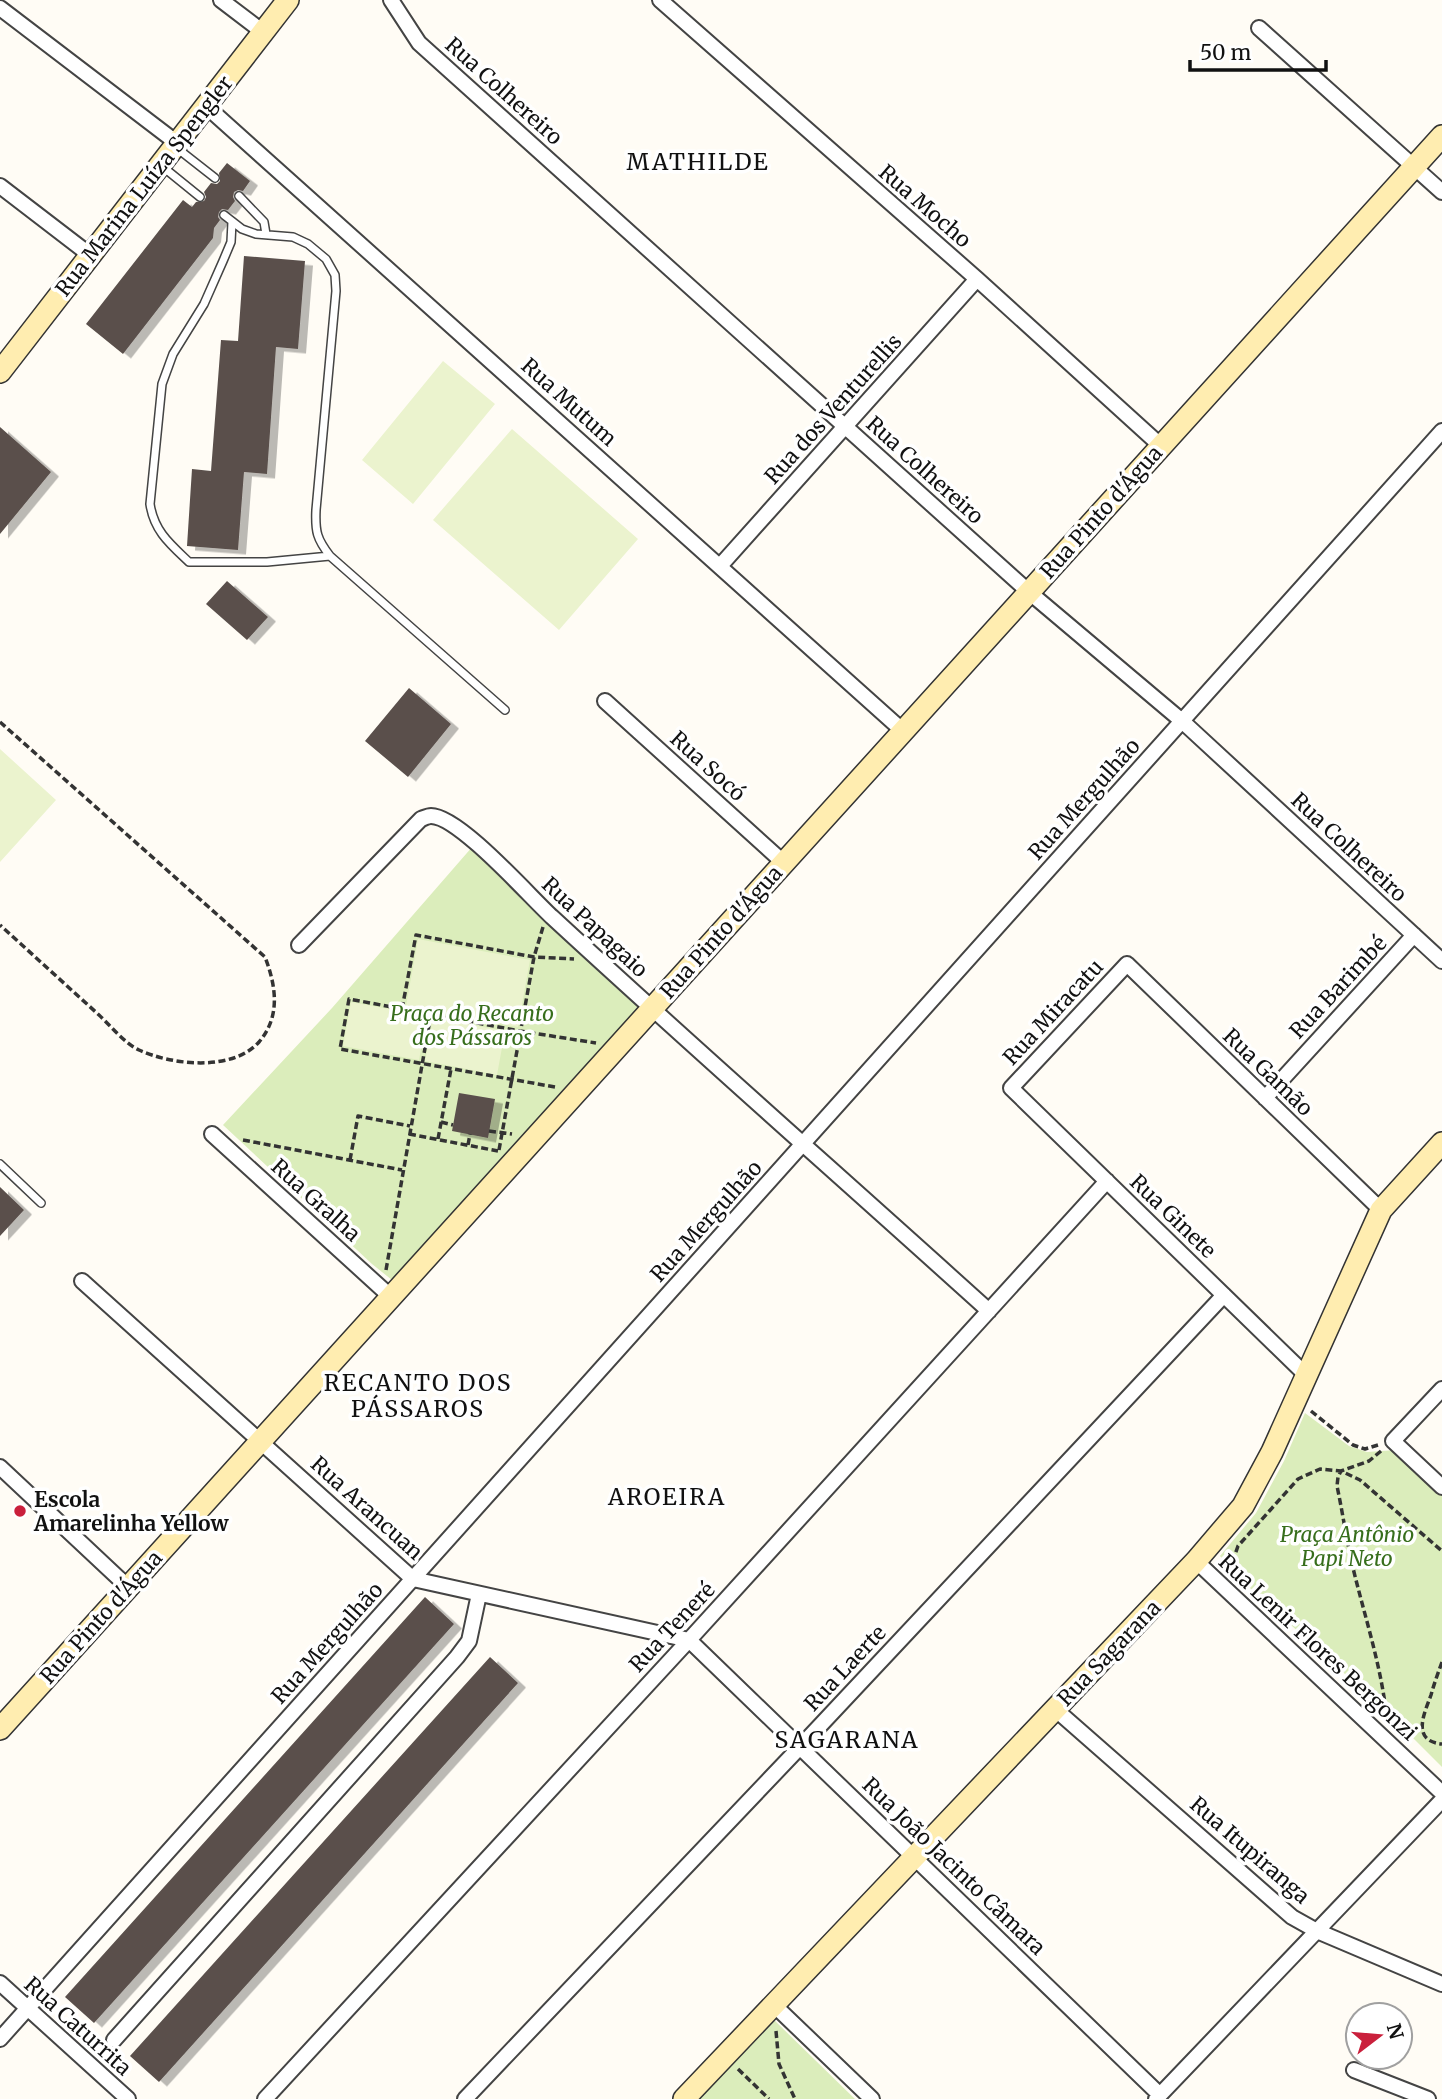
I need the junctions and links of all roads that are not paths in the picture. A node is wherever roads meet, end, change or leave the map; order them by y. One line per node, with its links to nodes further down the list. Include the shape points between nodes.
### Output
1 (221, 0): 7 (street)
2 (288, 0): 7 (street, Rua Marina Luíza Spengler)
3 (391, 0): 24 (street, Rua Colhereiro, via 419,43)
4 (660, 0): 22 (street, Rua Mocho)
5 (0, 8): 10 (street)
6 (1259, 28): 12 (street)
7 (263, 32): 8 (street, Rua Marina Luíza Spengler)
8 (206, 106): 10 (street, Rua Marina Luíza Spengler); 28 (street, Rua Mutum)
9 (1442, 136): 12 (street, Rua Pinto d'Água)
10 (176, 145): 11 (street, Rua Marina Luíza Spengler); 13 (lane)
11 (160, 164): 17 (lane); 21 (street, Rua Marina Luíza Spengler)
12 (1414, 167): 15 (street); 26 (street, Rua Pinto d'Água)
13 (215, 178)
14 (0, 186): 21 (street)
15 (1442, 192)
16 (239, 196): 20 (lane, via 264,222)
17 (200, 197)
18 (224, 215): 19 (lane)
19 (233, 222): 20 (lane, via 242,229); 27 (lane, via 227,252 162,384 152,519 189,562)
20 (266, 234): 27 (lane, via 308,244 326,259 335,275 315,526 318,540)
21 (90, 255): 23 (street, Rua Marina Luíza Spengler)
22 (977, 279): 24 (street, Rua dos Venturellis); 26 (street, Rua Mocho)
23 (1, 368)
24 (845, 427): 28 (street, Rua dos Venturellis); 29 (street, Rua Colhereiro)
25 (1442, 431): 32 (street, Rua Mergulhão)
26 (1161, 446): 29 (street, Rua Pinto d'Água)
27 (330, 556): 31 (lane)
28 (720, 566): 33 (street, Rua Mutum)
29 (1029, 592): 32 (street, Rua Colhereiro); 33 (street, Rua Pinto d'Água)
30 (604, 701): 34 (street, Rua Socó)
31 (505, 710)
32 (1182, 720): 35 (street, Rua Colhereiro); 43 (street, Rua Mergulhão)
33 (903, 731): 34 (street, Rua Pinto d'Água)
34 (784, 863): 39 (street, Rua Pinto d'Água)
35 (1414, 935): 37 (street, Rua Colhereiro); 41 (street, Rua Barimbé)
36 (299, 945): 39 (street, Rua Papagaio, via 421,819 432,816 472,840)
37 (1442, 961)
38 (1127, 964): 40 (street, Rua Miracatu); 41 (street, Rua Gamão)
39 (652, 1009): 43 (street, Rua Papagaio); 50 (street, Rua Pinto d'Água)
40 (1011, 1088): 46 (street, Rua Ginete)
41 (1265, 1098): 48 (street, Rua Gamão)
42 (212, 1134): 50 (street, Rua Gralha)
43 (804, 1143): 52 (street, Rua Papagaio); 59 (street, Rua Mergulhão)
44 (1442, 1143): 48 (street, Rua Sagarana)
45 (0, 1164): 47 (lane)
46 (1107, 1181): 51 (street, Rua Ginete); 52 (street, Rua Teneré)
47 (41, 1203)
48 (1381, 1210): 53 (street, Rua Sagarana)
49 (82, 1281): 55 (street, Rua Arancuan)
50 (387, 1293): 55 (street, Rua Pinto d'Água)
51 (1224, 1295): 53 (street, Rua Ginete); 65 (street, Rua Laerte)
52 (989, 1311): 62 (street, Rua Teneré)
53 (1306, 1375): 58 (street, Rua Sagarana, via 1243,1506)
54 (1442, 1388): 57 (street, via 1393,1441)
55 (260, 1441): 59 (street, Rua Arancuan); 60 (street, Rua Pinto d'Água)
56 (0, 1467): 60 (street)
57 (1442, 1487)
58 (1196, 1561): 63 (street, Rua Sagarana); 66 (street, Rua Lenir Flores Bergonzi)
59 (413, 1579): 61 (street, Rua Arancuan); 73 (street, Rua Mergulhão)
60 (128, 1587): 64 (street, Rua Pinto d'Água)
61 (479, 1594): 62 (street, Rua Arancuan); 75 (street, via 469,1641 457,1657)
62 (689, 1640): 65 (street, Rua João Jacinto Câmara); 79 (street, Rua Teneré)
63 (1055, 1709): 68 (street, Rua Sagarana); 69 (street, Rua Itupiranga, via 1292,1917)
64 (1, 1724)
65 (800, 1747): 68 (street, Rua João Jacinto Câmara); 80 (street, Rua Laerte)
66 (1442, 1793)
67 (1442, 1800): 69 (street)
68 (914, 1857): 72 (street, Rua Sagarana); 77 (street, Rua João Jacinto Câmara)
69 (1317, 1931): 71 (street, Rua Itupiranga); 77 (street)
70 (0, 1983): 73 (street, Rua Caturrita)
71 (1442, 1984)
72 (774, 2005): 81 (street, Rua Sagarana); 82 (street)
73 (28, 2009): 74 (street, Rua Mergulhão); 78 (street, Rua Caturrita)
74 (0, 2039)
75 (114, 2040)
76 (1357, 2071): 83 (street)
77 (1158, 2097)
78 (128, 2099)
79 (265, 2099)
80 (465, 2099)
81 (684, 2099)
82 (872, 2099)
83 (1428, 2099)

